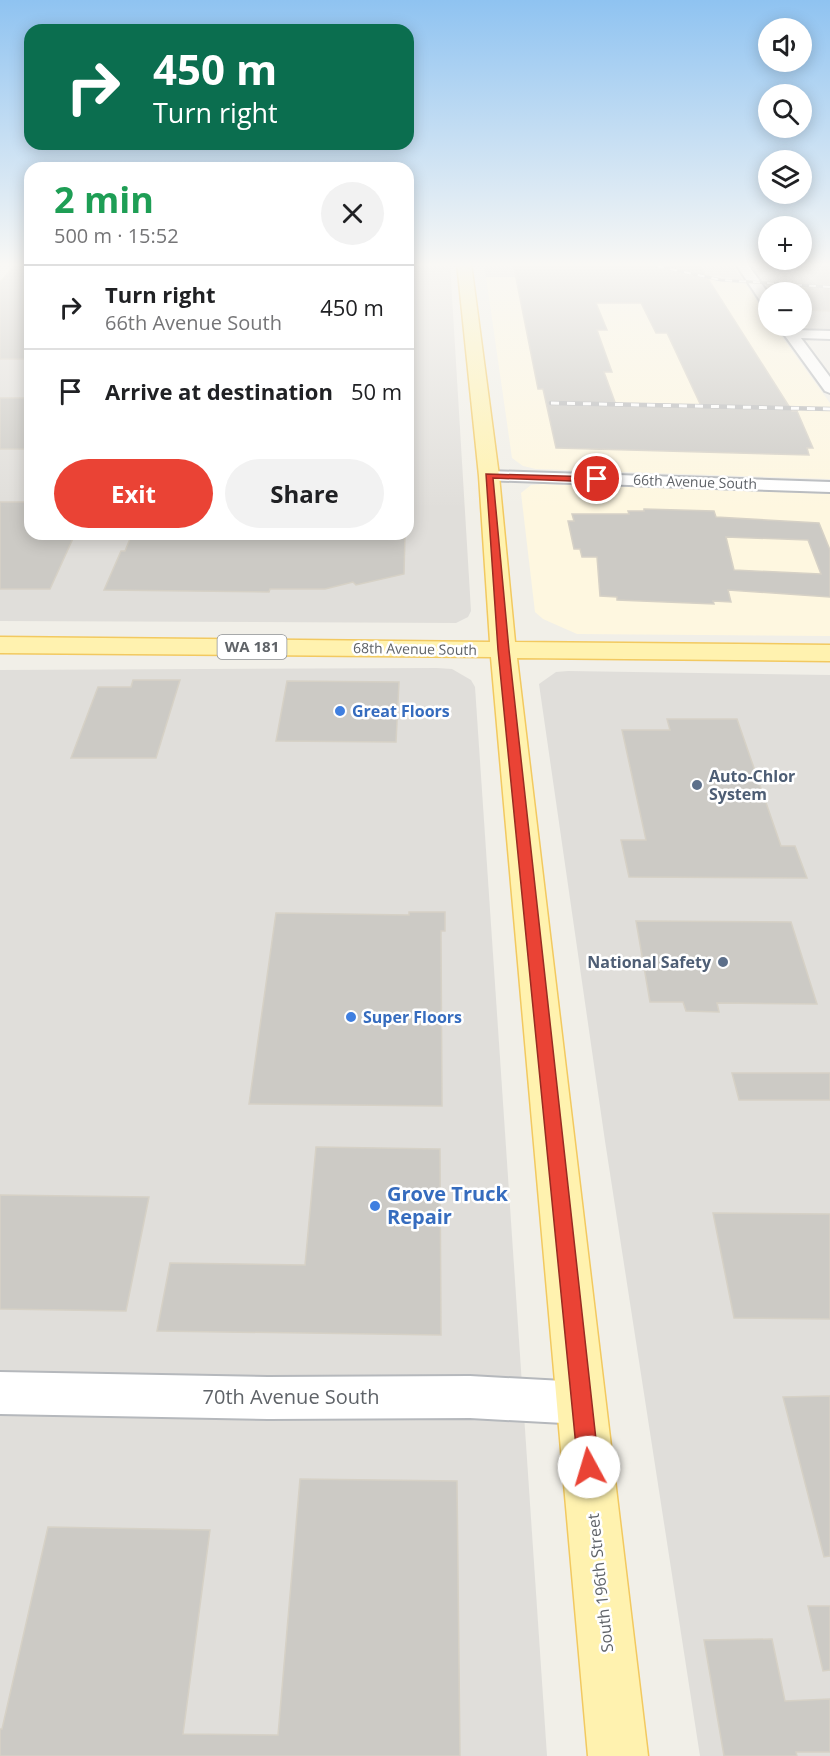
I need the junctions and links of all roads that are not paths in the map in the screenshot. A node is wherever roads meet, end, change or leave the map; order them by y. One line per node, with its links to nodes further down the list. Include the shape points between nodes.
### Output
1 (474, 345): 4 (main road, South 196th Street)
2 (799, 345): 3 (street)
3 (830, 388)
4 (489, 476): 5 (street, 66th Avenue South); 7 (main road, South 196th Street)
5 (830, 487)
6 (0, 645): 7 (main road, 68th Avenue South / WA 181)
7 (504, 650): 8 (main road, 68th Avenue South / WA 181); 10 (main road, South 196th Street)
8 (830, 653)
9 (0, 1393): 10 (street, 70th Avenue South, via 470,1397)
10 (582, 1403): 11 (main road, South 196th Street)
11 (618, 1756)

